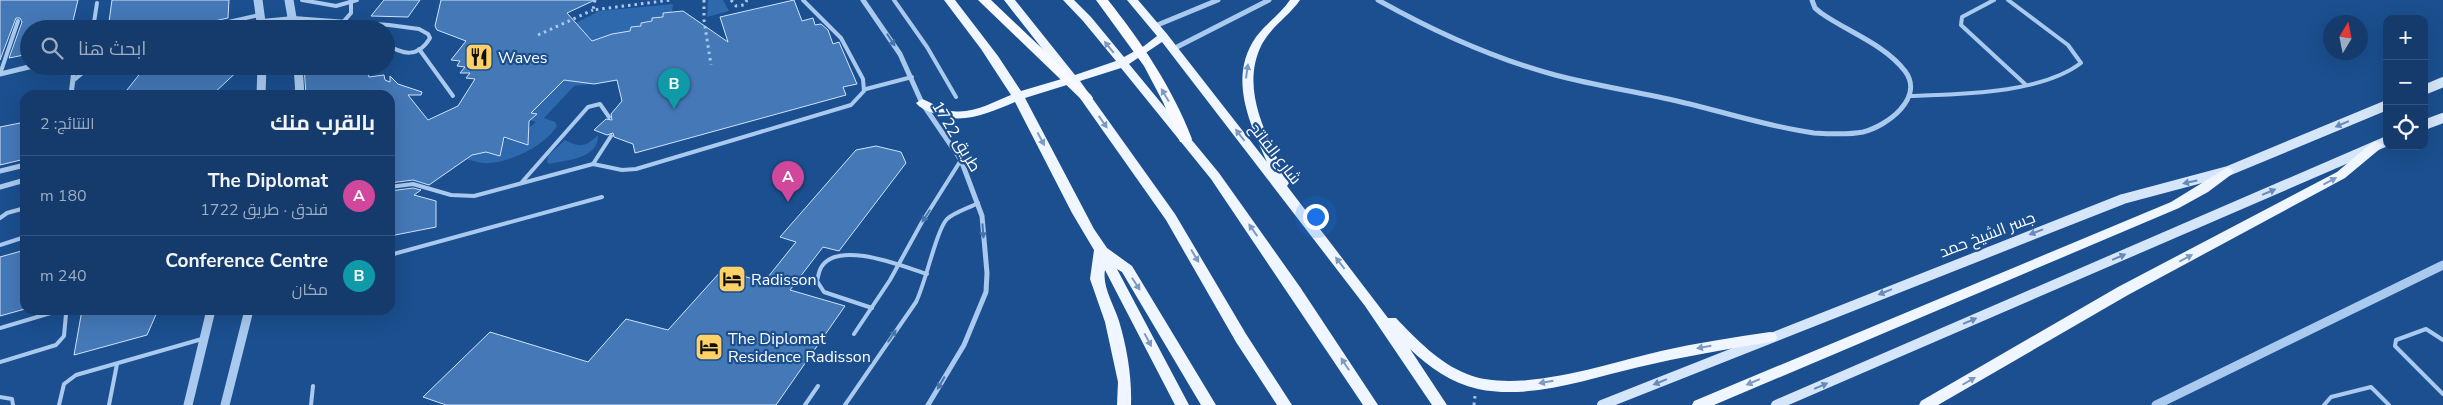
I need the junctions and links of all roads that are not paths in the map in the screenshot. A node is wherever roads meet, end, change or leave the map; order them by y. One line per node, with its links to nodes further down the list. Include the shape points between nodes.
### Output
1 (258, 0): 25 (street)
2 (289, 0): 23 (street)
3 (302, 0): 22 (lane, via 327,5)
4 (357, 0): 22 (lane)
5 (803, 0): 47 (lane, via 841,38)
6 (863, 0): 42 (street, طريق 1722, one-way to 42)
7 (894, 0): 54 (lane)
8 (949, 0): 52 (main road, via 992,54)
9 (984, 0): 55 (highway)
10 (1009, 0): 55 (main road)
11 (1068, 0): 62 (main road, one-way to 11)
12 (1102, 0): 62 (highway, one-way to 12, via 1176,113 1137,45)
13 (1132, 0): 30 (main road, شارع الفاتح)
14 (1218, 0): 30 (street)
15 (1269, 0): 33 (street)
16 (1295, 0): 74 (main road, one-way to 16, via 1249,102 1246,77 1258,42)
17 (1378, 0): 53 (street, via 1445,36 1537,70 1795,129 1843,134 1870,129 1892,118)
18 (1812, 0): 53 (street, via 1815,8 1828,18 1868,41 1903,69 1911,84)
19 (1994, 0): 45 (lane, via 1962,17 1961,25)
20 (2008, 0): 45 (lane, via 2065,43 2081,64 2076,70)
21 (97, 3): 24 (lane)
22 (351, 3): 28 (lane, via 353,10)
23 (293, 18): 26 (lane); 27 (lane)
24 (94, 20)
25 (262, 20)
26 (272, 20)
27 (318, 20)
28 (345, 20)
29 (18, 22): 37 (lane)
30 (1155, 26): 32 (main road, شارع الفاتح)
31 (395, 27): 34 (lane, via 419,29 428,34 427,44)
32 (1163, 36): 33 (main road, شارع الفاتح); 52 (main road, via 1147,50 1121,64)
33 (1173, 49): 74 (main road, شارع الفاتح, one-way to 33)
34 (420, 50): 35 (lane); 51 (lane)
35 (395, 51)
36 (20, 69): 37 (street)
37 (0, 74)
38 (74, 75): 43 (street)
39 (79, 75): 43 (lane)
40 (262, 75): 49 (street)
41 (299, 75): 50 (street)
42 (912, 77): 47 (lane); 56 (street, طريق 1722)
43 (74, 80): 48 (street)
44 (2443, 82): 46 (main road)
45 (2025, 84): 53 (lane)
46 (2428, 88)
47 (866, 89): 65 (lane, via 851,104 636,169 622,170)
48 (72, 90)
49 (261, 90)
50 (300, 90)
51 (453, 96)
52 (1018, 96): 56 (main road, via 988,110 962,115 940,113); 80 (main road, one-way to 80, via 1087,230)
53 (1910, 96)
54 (956, 97)
55 (1087, 98): 114 (main road, one-way to 114, via 1171,217 1241,338)
56 (922, 103): 64 (street, طريق 1722)
57 (2383, 107): 68 (main road, جسر الشيخ حمد, one-way to 68)
58 (608, 117): 70 (lane, via 600,104 588,107)
59 (2443, 118): 60 (main road)
60 (2428, 124)
61 (611, 136): 65 (lane)
62 (1184, 139): 115 (main road, one-way to 62, via 1276,263)
63 (2382, 143): 119 (main road, one-way to 63); 120 (main road, one-way to 63, via 2124,291 2341,175)
64 (961, 160): 75 (street, طريق 1722); 83 (lane, one-way to 83)
65 (593, 164): 70 (lane)
66 (20, 166): 67 (street)
67 (0, 172)
68 (2228, 172): 93 (main road, جسر الشيخ حمد, one-way to 93, via 2123,199); 118 (main road, one-way to 118, via 2175,205)
69 (20, 181): 71 (street)
70 (522, 182): 72 (lane, via 474,196 451,195 413,184)
71 (0, 187)
72 (395, 187)
73 (602, 197): 81 (lane)
74 (1290, 199): 85 (main road, شارع الفاتح, one-way to 74)
75 (978, 203): 84 (lane, via 949,217 942,225); 110 (street, طريق 1722, one-way to 110, via 982,216 986,292 964,345)
76 (20, 209): 77 (lane)
77 (0, 218)
78 (20, 239): 79 (lane)
79 (0, 245)
80 (1101, 250): 111 (main road, via 1097,279 1112,322 1125,382); 112 (main road, one-way to 112); 113 (main road, one-way to 113, via 1127,269)
81 (395, 254)
82 (2443, 264): 121 (street)
83 (898, 266): 84 (lane); 86 (lane); 86 (lane, via 849,254 832,258 820,268 817,281 824,292)
84 (927, 274): 109 (lane, one-way to 84, via 916,302)
85 (1370, 302): 93 (main road, one-way to 85, via 1540,383 1489,385 1453,375 1438,366); 116 (main road, شارع الفاتح)
86 (872, 308): 92 (lane)
87 (44, 315): 91 (lane)
88 (66, 315): 96 (lane, via 62,341)
89 (210, 315): 94 (street)
90 (247, 315): 106 (street)
91 (0, 328)
92 (854, 334)
93 (1770, 337): 117 (main road, جسر الشيخ حمد, one-way to 117)
94 (204, 338): 97 (lane); 105 (street)
95 (2443, 340): 100 (lane, via 2426,329 2396,340 2395,346)
96 (0, 362)
97 (117, 364): 103 (lane, via 69,379 64,384); 104 (lane)
98 (313, 386): 107 (lane)
99 (818, 386): 108 (lane)
100 (2443, 394)
101 (0, 397): 102 (lane, via 12,399)
102 (13, 405)
103 (59, 405)
104 (109, 405)
105 (188, 405)
106 (225, 405)
107 (311, 405)
108 (805, 405)
109 (845, 405)
110 (928, 405)
111 (1124, 405)
112 (1182, 405)
113 (1209, 405)
114 (1285, 405)
115 (1371, 405)
116 (1440, 405)
117 (1602, 405)
118 (1699, 405)
119 (1776, 405)
120 (1926, 405)
121 (2156, 405)
122 (2324, 405): 123 (lane, via 2331,398 2370,387)
123 (2389, 405)

